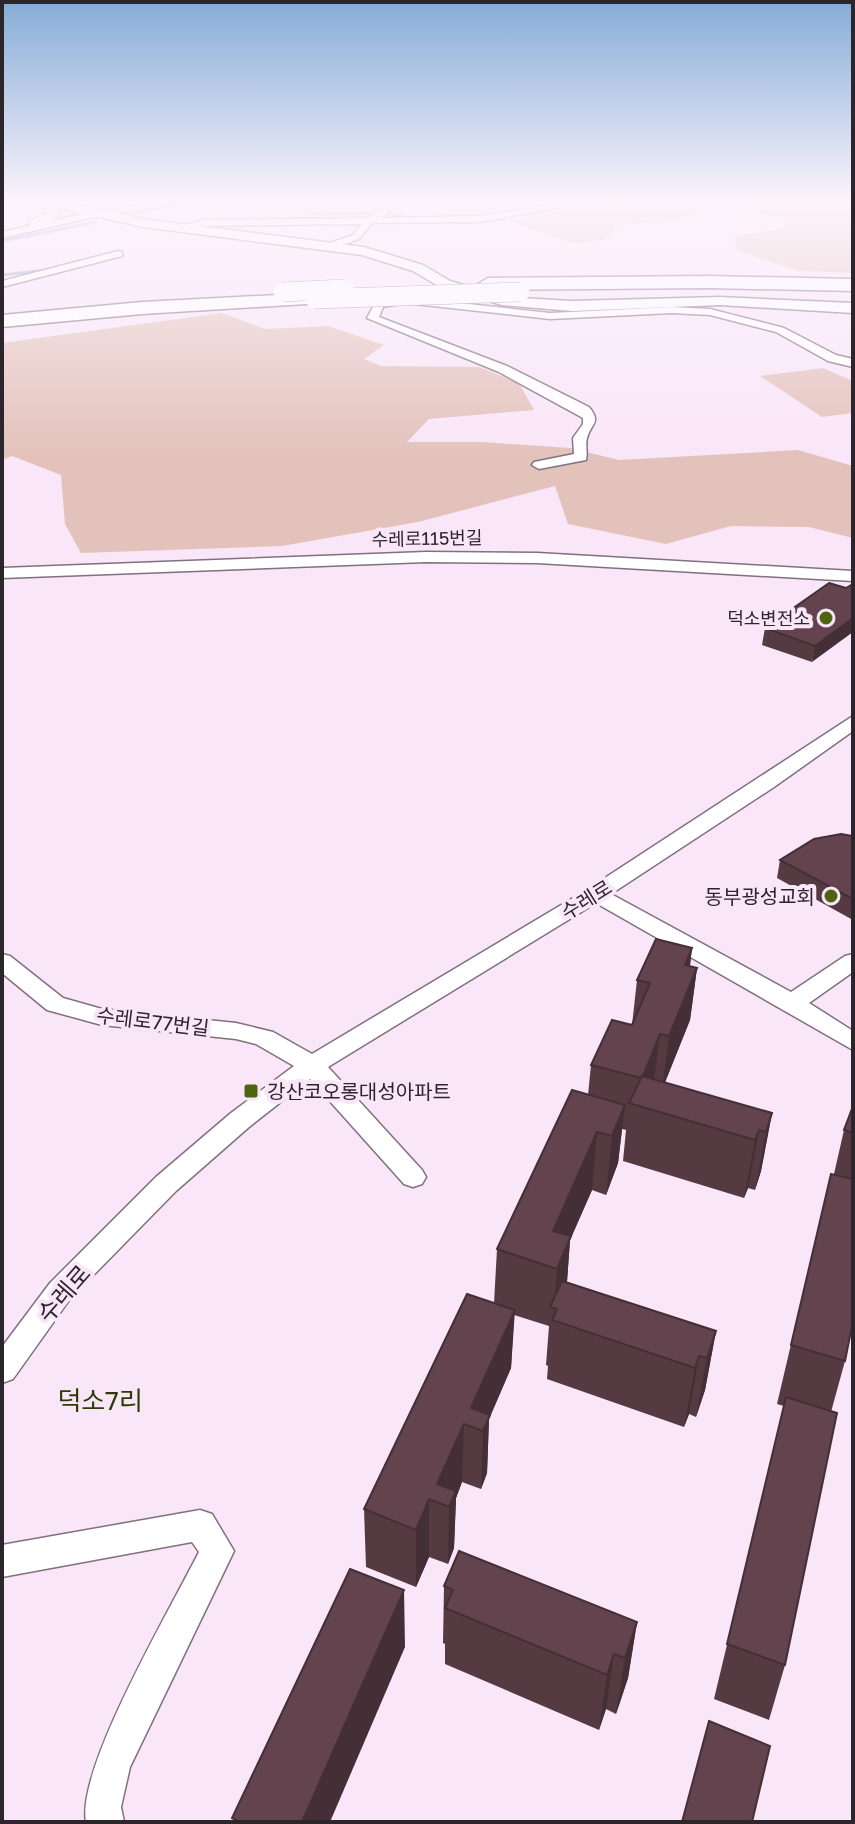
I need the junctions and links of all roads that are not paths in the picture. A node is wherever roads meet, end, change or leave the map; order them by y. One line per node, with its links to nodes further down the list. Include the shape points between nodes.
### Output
1 (434, 286): 7 (highway, bridge)
2 (453, 286): 3 (main road)
3 (461, 290): 5 (street); 6 (main road, via 549,305 720,301)
4 (853, 291): 8 (highway, bridge, via 649,289 315,299)
5 (406, 300): 9 (street, via 550,316 710,312 780,330 832,358); 10 (street, via 379,305 373,318 503,369 590,417 580,438 581,457)
6 (853, 308)
7 (2, 313)
8 (2, 321)
9 (853, 363)
10 (539, 465)
11 (2, 573): 12 (street, 수레로115번길, via 426,557)
12 (853, 576)
13 (853, 722): 14 (street, 수레로)
14 (596, 894): 17 (street); 19 (street, 수레로)
15 (2, 961): 19 (street, 수레로77번길, via 55,1004 102,1017 236,1031 264,1038)
16 (853, 961): 17 (street)
17 (792, 1003): 18 (street)
18 (853, 1042)
19 (312, 1065): 20 (street); 21 (street, 수레로, via 166,1184 60,1291)
20 (413, 1177)
21 (2, 1370)
22 (2, 1561): 23 (street, via 200,1525 217,1551 112,1764 102,1807)
23 (105, 1822)

